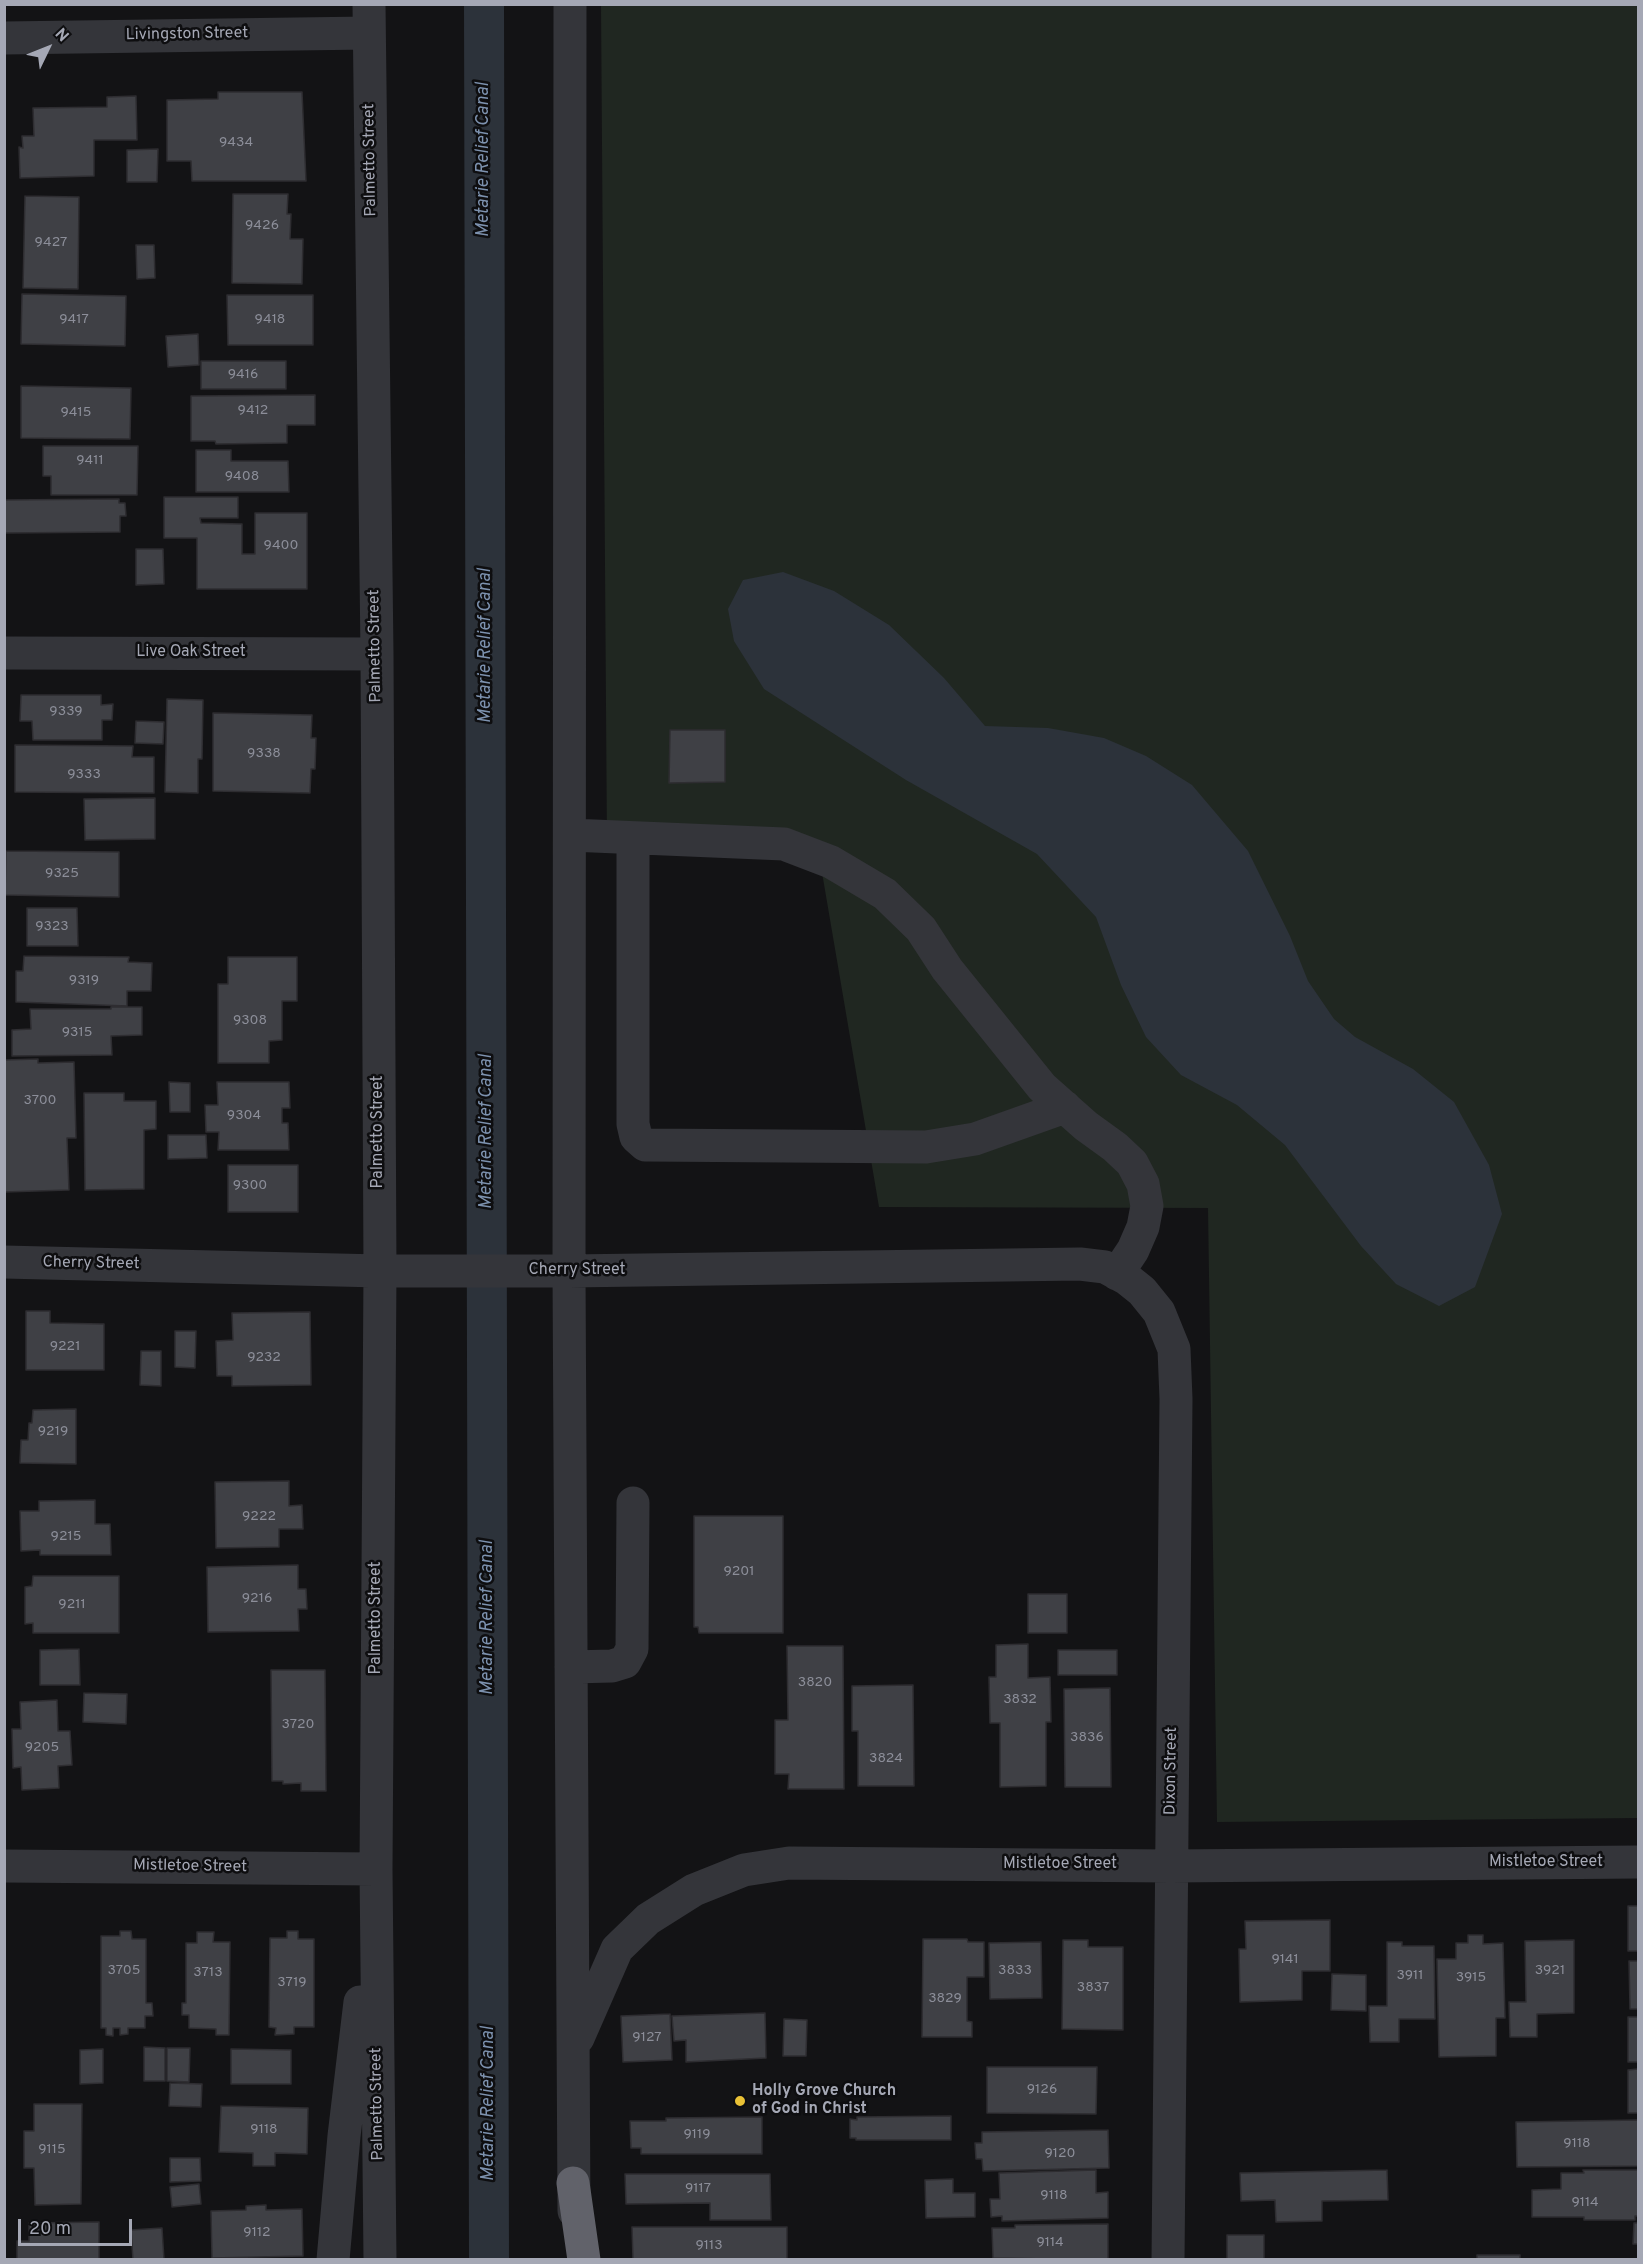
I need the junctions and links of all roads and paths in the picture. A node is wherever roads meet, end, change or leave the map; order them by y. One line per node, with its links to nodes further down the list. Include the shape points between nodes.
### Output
1 (570, 4): 6 (street)
2 (369, 19): 3 (street, Livingston Street); 5 (street, Palmetto Street)
3 (4, 38)
4 (4, 653): 5 (street, Live Oak Street)
5 (377, 654): 10 (street, Palmetto Street)
6 (570, 835): 7 (street); 11 (street)
7 (633, 839): 8 (street, via 784,844 831,862 885,894 921,929 947,969 1042,1087); 8 (street, via 633,1124 636,1137 645,1145 926,1147 975,1139)
8 (1065, 1107): 12 (street, via 1132,1163 1143,1184 1147,1206 1133,1250)
9 (4, 1262): 10 (street, Cherry Street)
10 (392, 1271): 11 (street, Cherry Street); 18 (street, Palmetto Street)
11 (554, 1271): 12 (street, Cherry Street, via 1080,1264 1105,1268); 14 (street)
12 (1130, 1282): 17 (street, Dixon Street, via 1159,1312 1174,1349)
13 (633, 1503): 14 (street, via 632,1649 625,1662 612,1666)
14 (571, 1667): 19 (street)
15 (1638, 1862): 17 (street, Mistletoe Street)
16 (4, 1866): 18 (street, Mistletoe Street)
17 (1171, 1866): 19 (street, Mistletoe Street, via 789,1863 744,1870 694,1890 648,1919 617,1948); 25 (street, Dixon Street)
18 (376, 1869): 21 (street); 22 (street, Palmetto Street)
19 (573, 2050): 20 (street)
20 (573, 2183): 23 (street); 24 (highway)
21 (333, 2259)
22 (380, 2259)
23 (574, 2259)
24 (584, 2259)
25 (1168, 2259)

